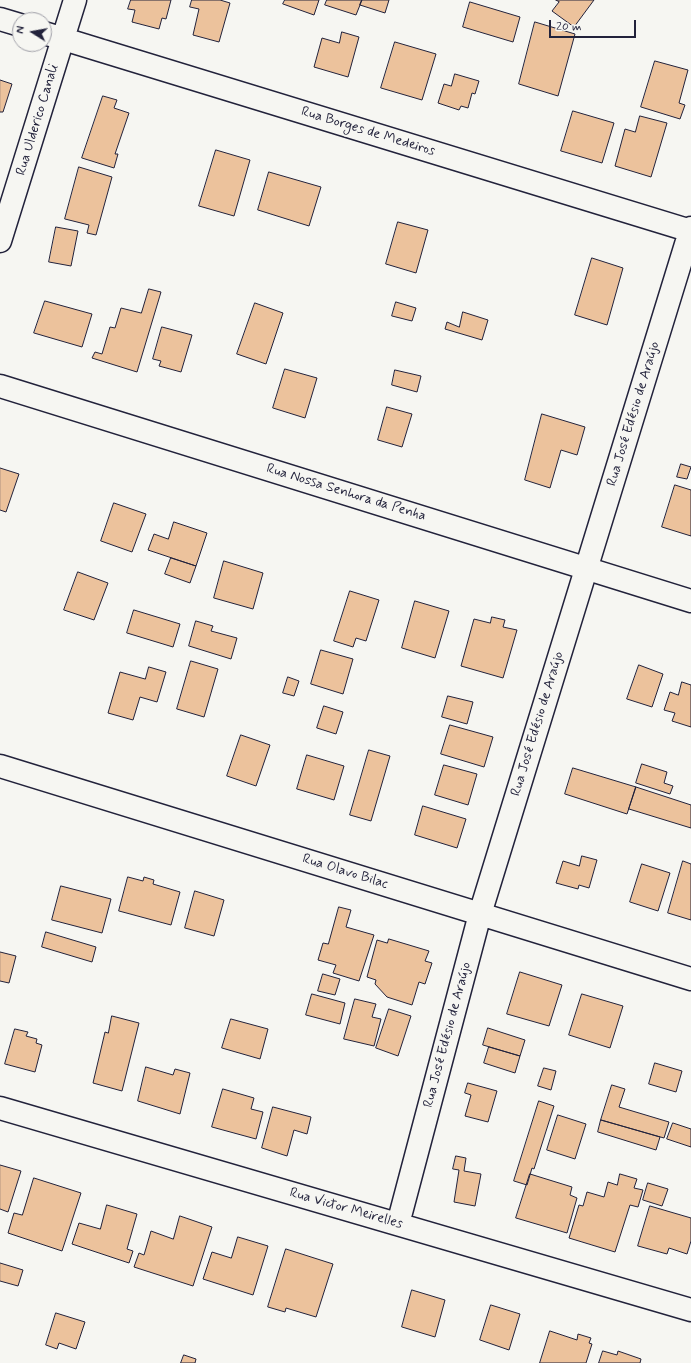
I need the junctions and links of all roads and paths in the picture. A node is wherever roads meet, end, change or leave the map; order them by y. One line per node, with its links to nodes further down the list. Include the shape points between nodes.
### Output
1 (76, 0): 4 (street, Rua Ulderico Canali)
2 (0, 19): 3 (street)
3 (12, 23)
4 (54, 36): 5 (street, Rua Borges de Medeiros); 6 (street, Rua Ulderico Canali)
5 (691, 230): 8 (street, Rua José Edésio de Araújo)
6 (0, 241)
7 (0, 386): 8 (street, Rua Nossa Senhora da Penha)
8 (586, 568): 9 (street, Rua Nossa Senhora da Penha); 11 (street, Rua José Edésio de Araújo)
9 (691, 601)
10 (0, 766): 11 (street, Rua Olavo Bilac)
11 (480, 914): 12 (street, Rua Olavo Bilac); 14 (street, Rua José Edésio de Araújo)
12 (691, 979)
13 (0, 1108): 14 (street, Rua Victor Meirelles)
14 (398, 1224): 15 (street, Rua Victor Meirelles)
15 (691, 1310)

